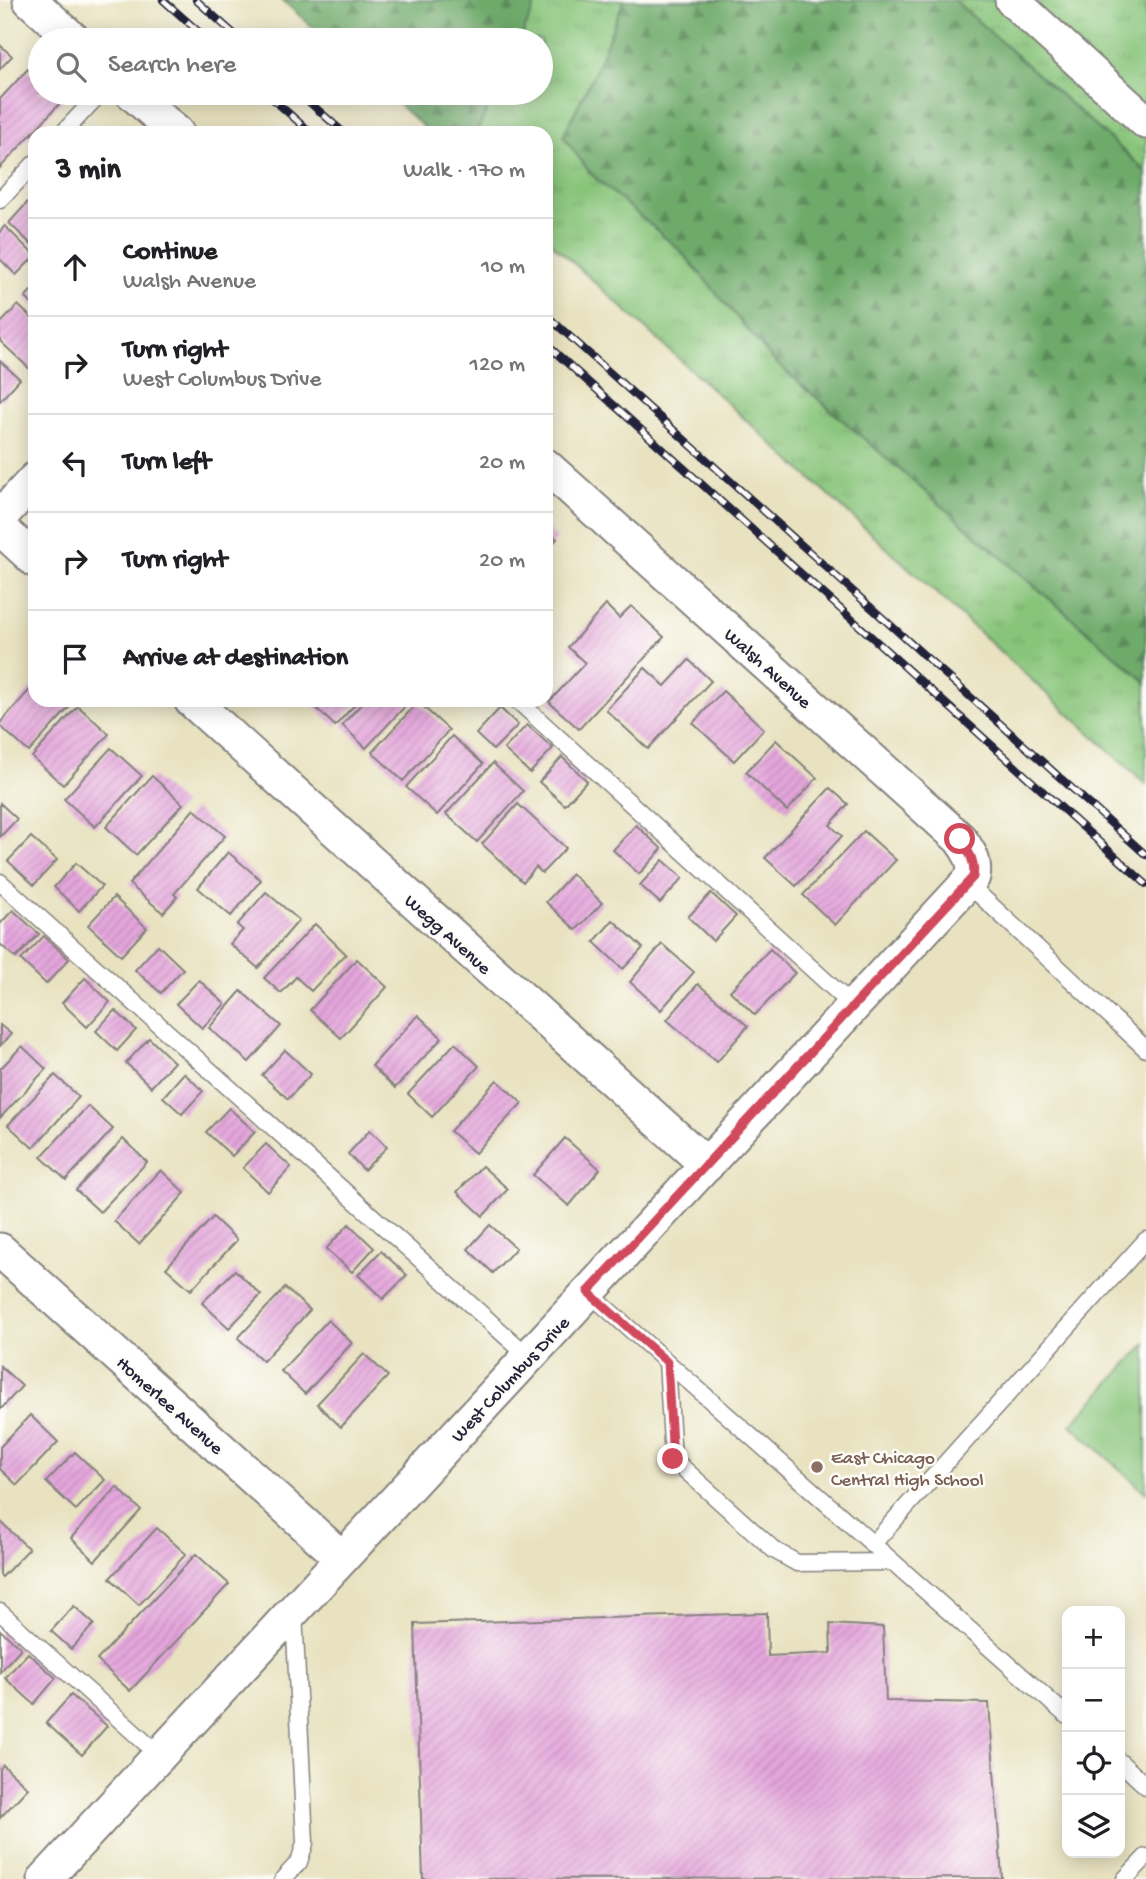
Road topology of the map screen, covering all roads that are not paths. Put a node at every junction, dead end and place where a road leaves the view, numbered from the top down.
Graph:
1 (30, 0) edge
2 (1012, 0) edge
3 (61, 28) edge
4 (89, 105) edge
5 (146, 105) edge
6 (1146, 122) edge
7 (69, 126) edge
8 (169, 126) edge
9 (28, 170) edge
10 (0, 200) edge
11 (553, 472) edge
12 (28, 487) edge
13 (0, 517) edge
14 (0, 528) edge
15 (28, 554) edge
16 (199, 707) edge
17 (525, 707) edge
18 (970, 880) junction
19 (0, 882) edge
20 (853, 1006) junction
21 (1146, 1049) edge
22 (706, 1165) junction
23 (1146, 1240) edge
24 (0, 1250) edge
25 (588, 1292) junction
26 (529, 1357) junction
27 (667, 1362) junction
28 (872, 1545) junction
29 (342, 1558) junction
30 (891, 1562) junction
31 (294, 1610) junction
32 (0, 1612) edge
33 (1062, 1712) edge
34 (160, 1756) junction
35 (1125, 1767) edge
36 (1146, 1786) edge
37 (1146, 1857) edge
38 (45, 1879) edge
39 (284, 1879) edge
40 (1125, 1879) edge

1 - 3 street
2 - 6 street
4 - 7 lane
5 - 8 street
9 - 10 lane
11 - 18 street, Walsh Avenue
12 - 13 street
14 - 15 street
16 - 22 street, Wegg Avenue
17 - 20 lane
18 - 20 street, West Columbus Drive
18 - 21 lane
19 - 26 lane
20 - 22 street, West Columbus Drive
22 - 25 street, West Columbus Drive
23 - 28 lane
24 - 29 street, Homerlee Avenue
25 - 26 street, West Columbus Drive
25 - 27 lane
26 - 29 street, West Columbus Drive
27 - 28 lane
27 - 30 lane
28 - 30 lane
29 - 31 street, West Columbus Drive
30 - 33 lane
31 - 34 street, West Columbus Drive
31 - 39 lane
32 - 34 lane
34 - 38 street, West Columbus Drive
35 - 36 lane
37 - 40 lane

